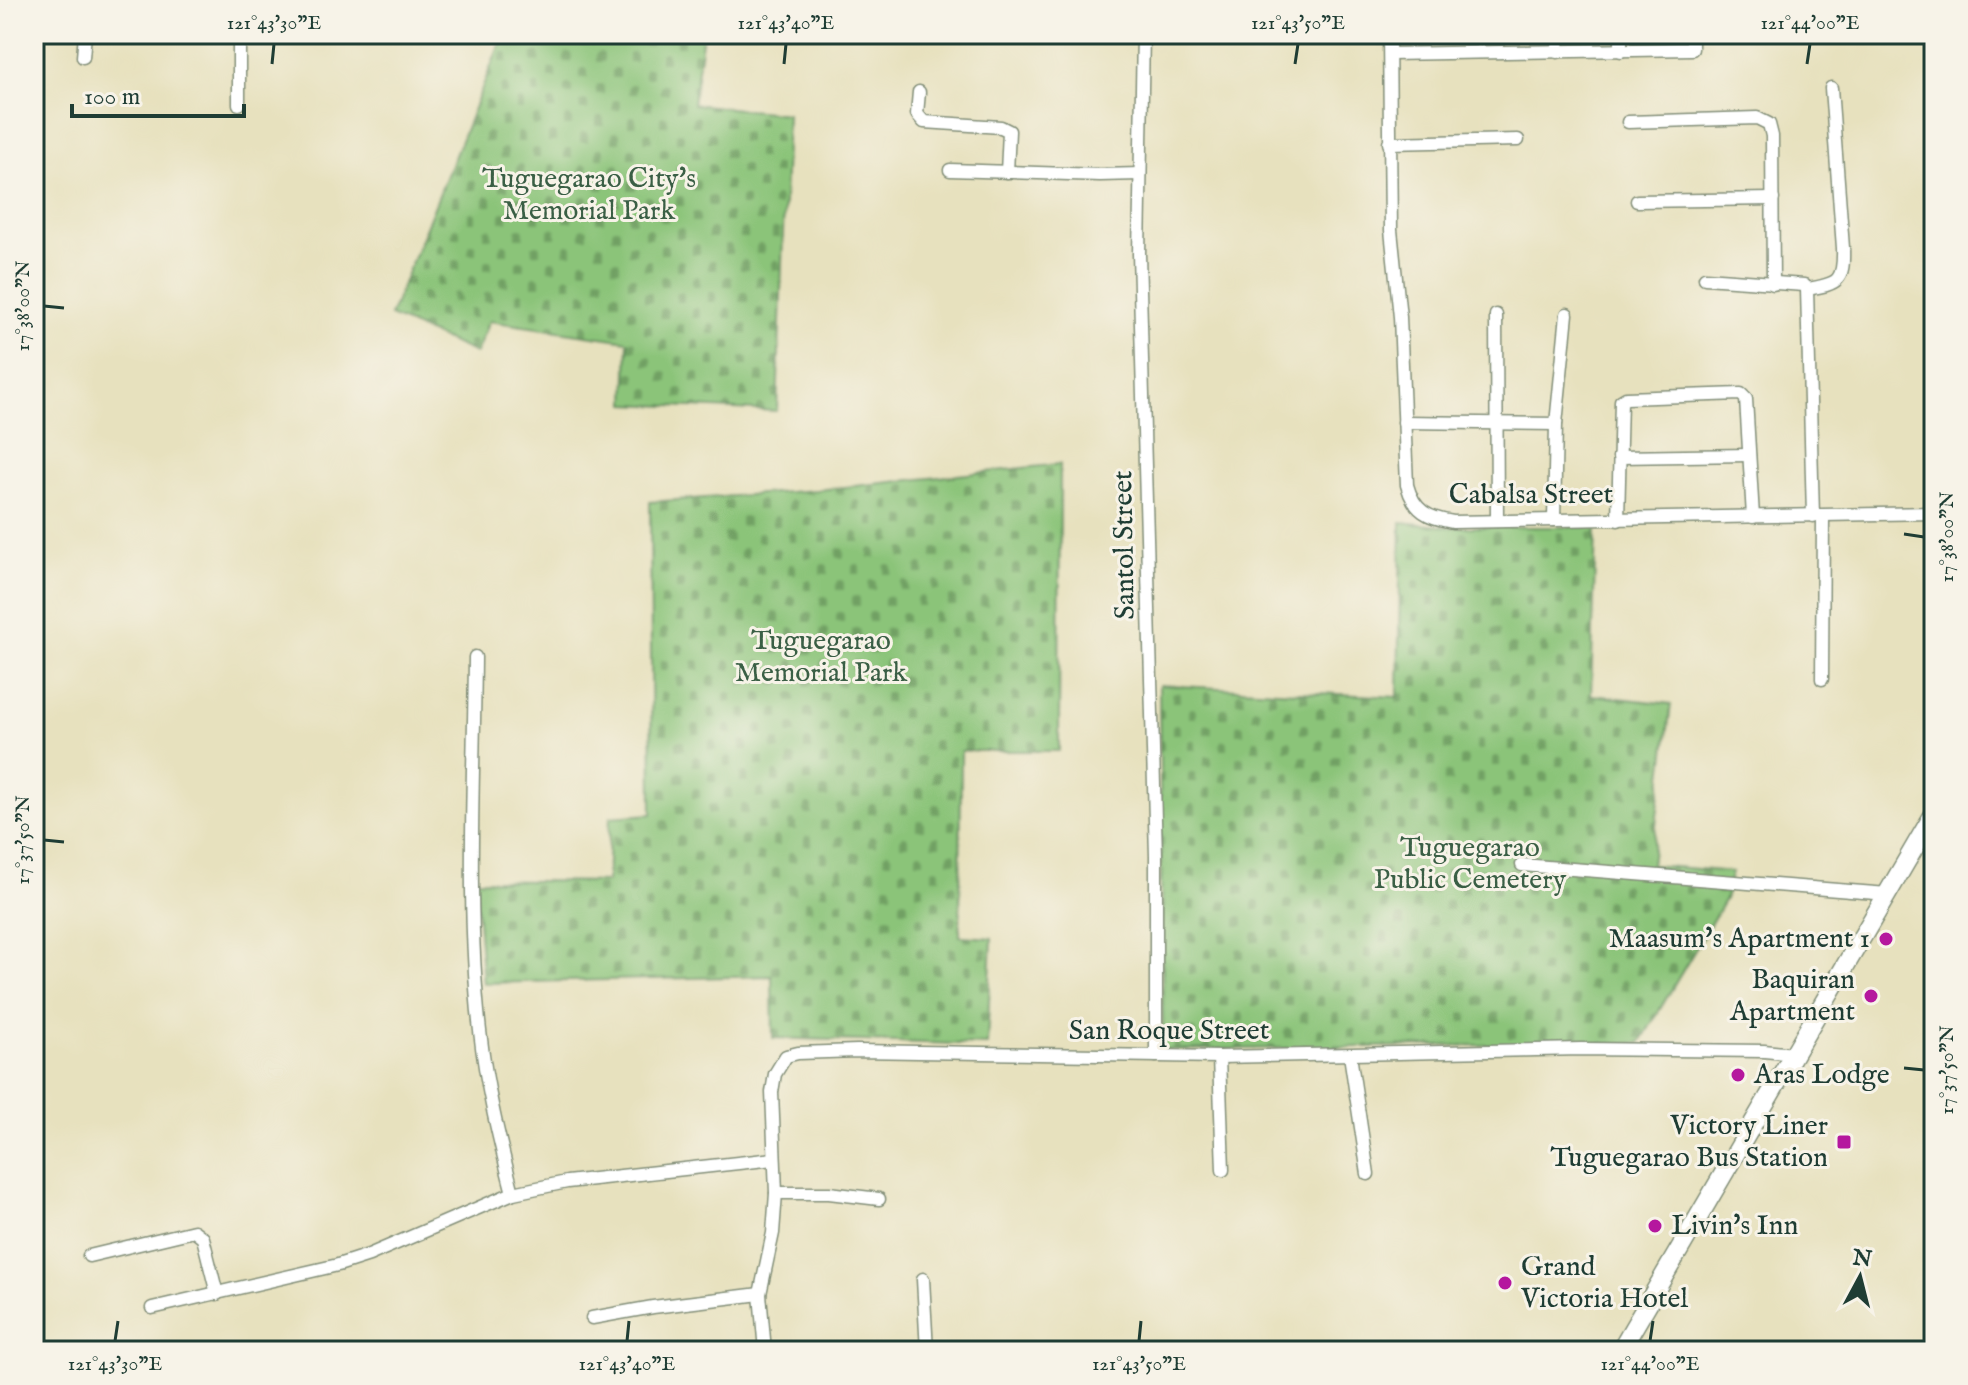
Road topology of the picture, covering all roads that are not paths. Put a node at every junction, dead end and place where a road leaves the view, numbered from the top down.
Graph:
1 (85, 34) edge
2 (239, 34) edge
3 (1143, 34) edge
4 (1343, 34) edge
5 (1389, 34) edge
6 (1559, 34) edge
7 (1621, 34) edge
8 (1692, 34) edge
9 (1270, 36) dead end
10 (1621, 51) junction
11 (1558, 52) junction
12 (1390, 54) junction
13 (83, 57) dead end
14 (1831, 88) dead end
15 (919, 92) dead end
16 (239, 104) dead end
17 (1628, 122) dead end
18 (1518, 140) dead end
19 (1389, 143) junction
20 (950, 170) dead end
21 (1007, 172) junction
22 (1140, 174) junction
23 (1773, 199) junction
24 (1637, 201) dead end
25 (1705, 278) dead end
26 (1773, 284) junction
27 (1807, 289) junction
28 (1567, 314) dead end
29 (1496, 315) dead end
30 (1404, 422) junction
31 (1497, 423) junction
32 (1556, 424) junction
33 (1749, 455) junction
34 (1619, 457) junction
35 (1934, 513) edge
36 (1818, 516) junction
37 (1753, 517) junction
38 (1554, 520) junction
39 (1618, 520) junction
40 (1497, 521) junction
41 (475, 657) dead end
42 (1822, 679) dead end
43 (1934, 814) edge
44 (1522, 865) dead end
45 (1888, 894) junction
46 (1794, 1054) junction
47 (1350, 1055) junction
48 (1156, 1056) junction
49 (1219, 1057) junction
50 (774, 1159) junction
51 (1223, 1170) dead end
52 (1368, 1174) dead end
53 (513, 1193) junction
54 (776, 1193) junction
55 (879, 1199) dead end
56 (89, 1256) dead end
57 (923, 1279) dead end
58 (217, 1294) junction
59 (760, 1294) junction
60 (152, 1308) dead end
61 (592, 1318) dead end
62 (765, 1351) edge
63 (927, 1351) edge
64 (1620, 1351) edge

1 - 13 street
2 - 16 street
3 - 22 street, Santol Street
4 - 9 street
5 - 12 street, Cabalsa Street
6 - 11 street
7 - 10 street
8 - 10 street
10 - 11 street
11 - 12 street
12 - 19 street, Cabalsa Street
14 - 27 street
15 - 21 street
17 - 23 street
18 - 19 street
19 - 30 street, Cabalsa Street
20 - 21 street
21 - 22 street
22 - 48 street, Santol Street
23 - 24 street
23 - 26 street
25 - 26 street
26 - 27 street
27 - 36 street
28 - 32 street
29 - 31 street
30 - 31 street
30 - 40 street, Cabalsa Street
31 - 32 street
31 - 40 street
32 - 38 street
33 - 34 street
33 - 34 street
33 - 37 street
34 - 39 street
35 - 36 street, Cabalsa Street
36 - 37 street, Cabalsa Street
36 - 42 street
37 - 39 street, Cabalsa Street
38 - 39 street, Cabalsa Street
38 - 40 street, Cabalsa Street
41 - 53 street
43 - 45 highway
44 - 45 street
45 - 46 highway
46 - 47 street, San Roque Street
46 - 64 highway
47 - 49 street, San Roque Street
47 - 52 street
48 - 49 street, San Roque Street
48 - 50 street, San Roque Street
49 - 51 street
50 - 53 street
50 - 54 street, San Roque Street
53 - 58 street
54 - 55 street
54 - 59 street, San Roque Street
56 - 58 street
57 - 63 street
58 - 60 street
59 - 61 street
59 - 62 street, San Roque Street

